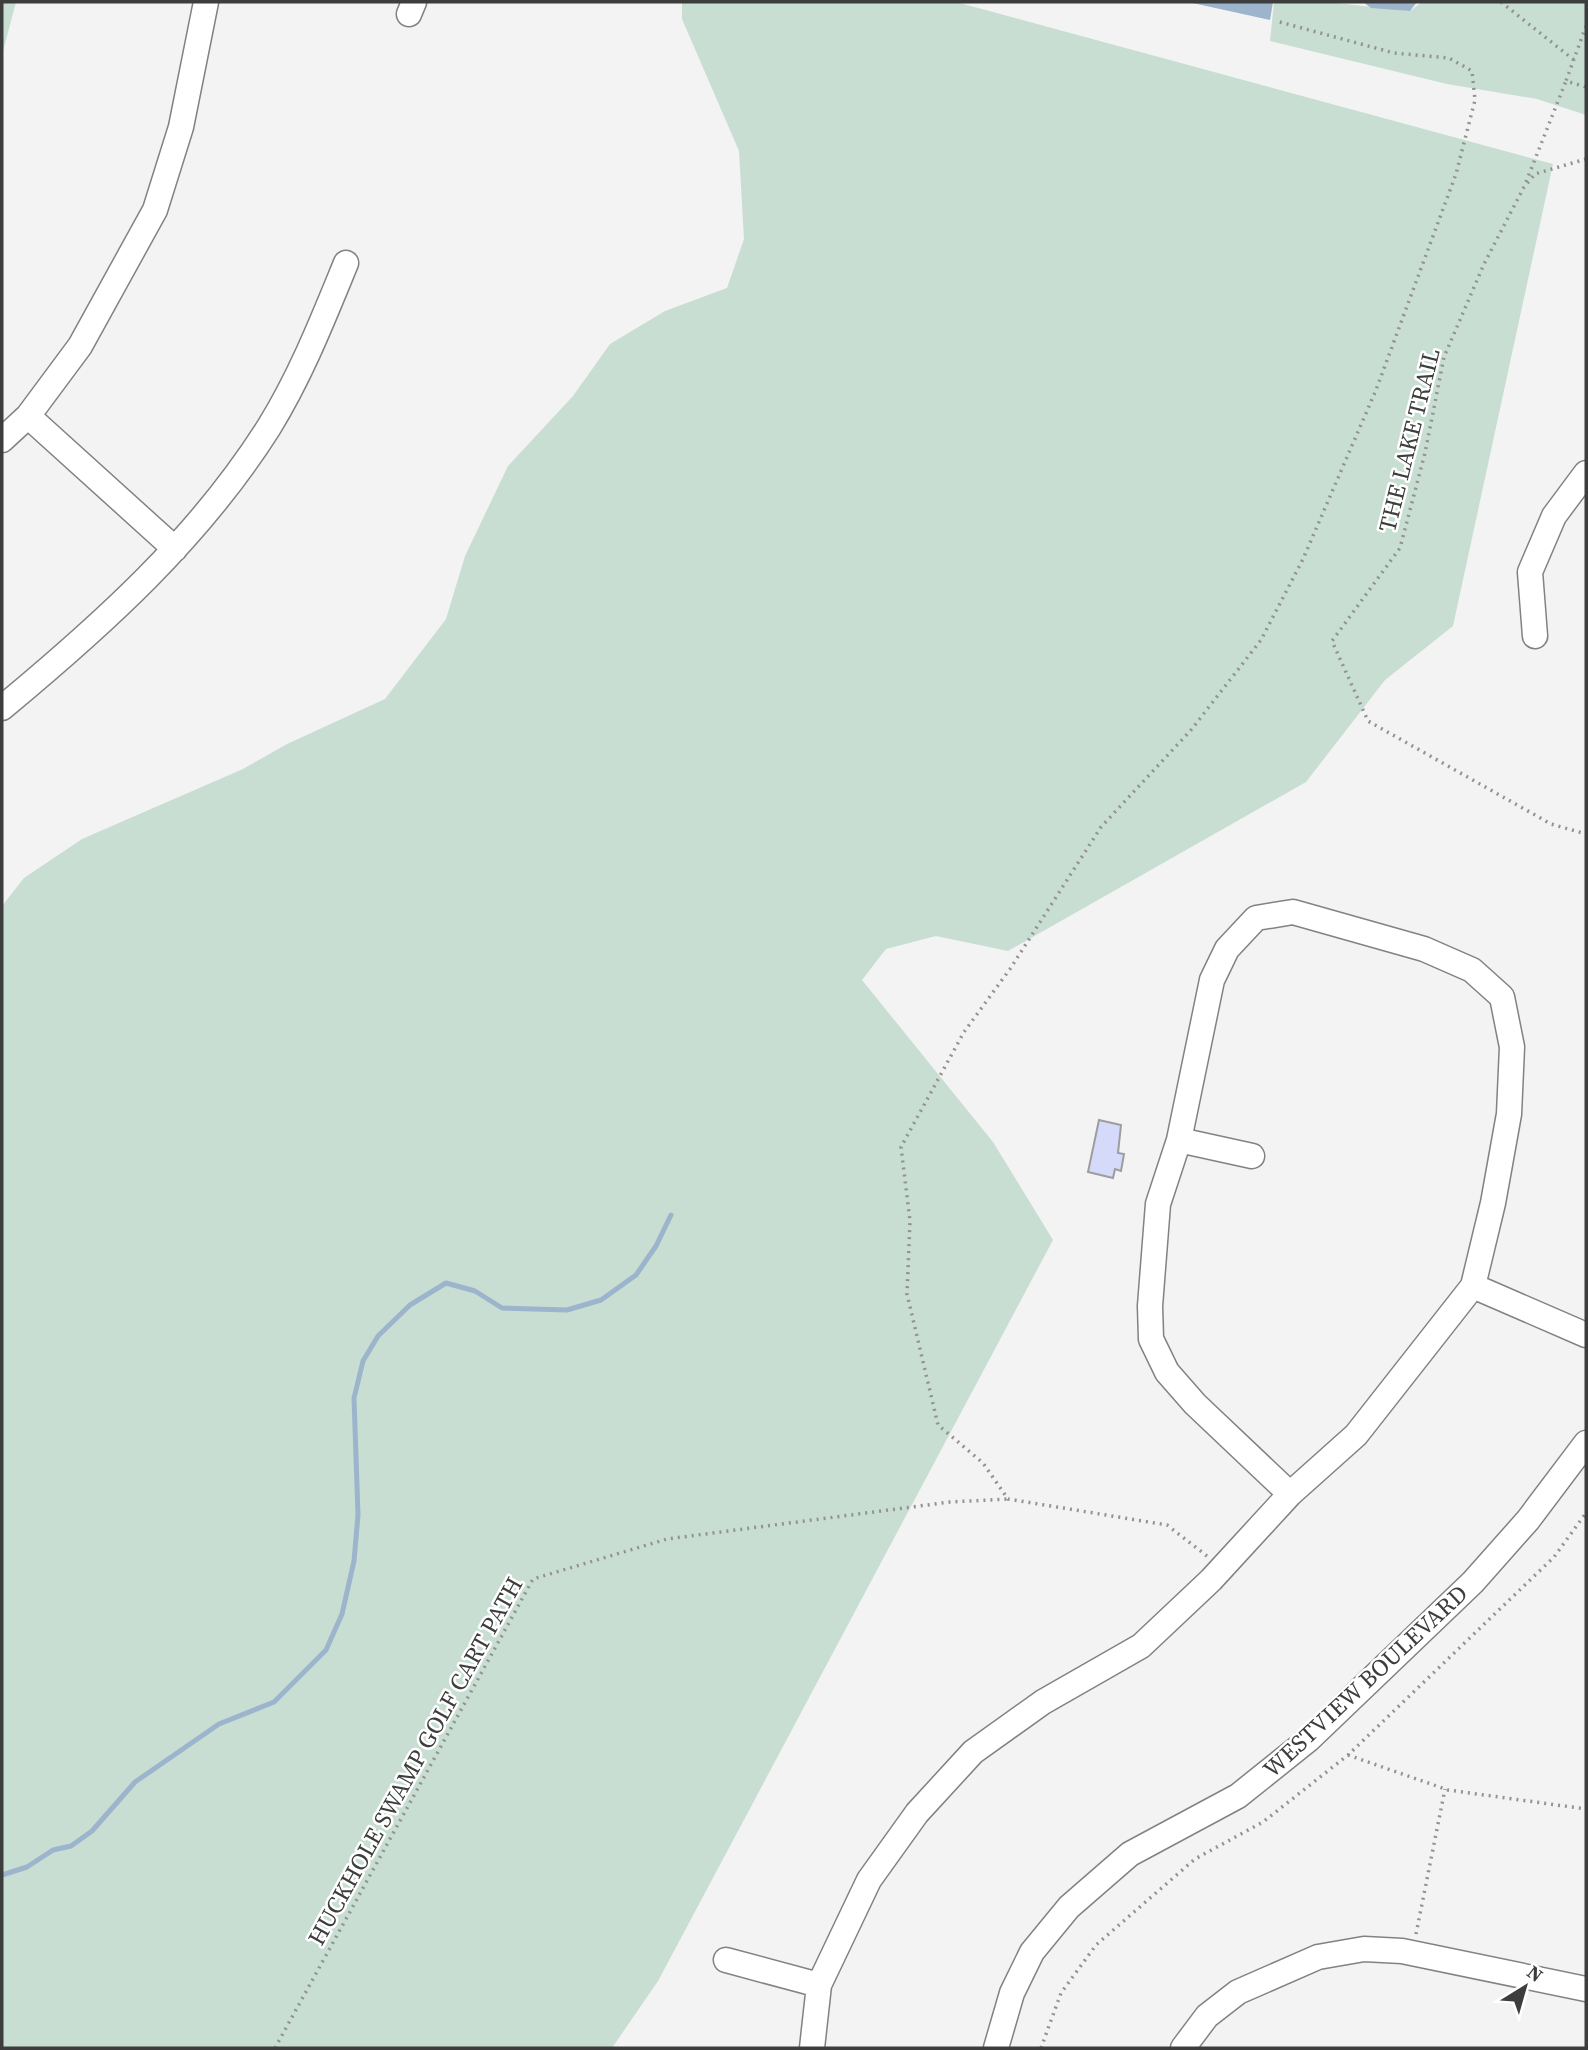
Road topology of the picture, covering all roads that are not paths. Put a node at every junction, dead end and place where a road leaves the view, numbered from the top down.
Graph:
1 (206, 2) edge
2 (346, 263) dead end
3 (28, 416) junction
4 (2, 440) edge
5 (1586, 473) edge
6 (175, 549) junction
7 (1535, 636) dead end
8 (2, 708) edge
9 (1179, 1140) junction
10 (1252, 1156) dead end
11 (1473, 1286) junction
12 (1586, 1335) edge
13 (1586, 1443) edge
14 (1290, 1493) junction
15 (726, 1960) dead end
16 (819, 1985) junction
17 (1586, 1989) edge
18 (812, 2048) edge
19 (996, 2048) edge
20 (1183, 2048) edge

1 - 3 street
2 - 6 street
3 - 4 street
3 - 6 street
5 - 7 street
6 - 8 street
9 - 10 street
9 - 11 street
9 - 14 street
11 - 12 street
11 - 14 street
13 - 19 street, WESTVIEW BOULEVARD
14 - 16 street
15 - 16 street
16 - 18 street
17 - 20 street

